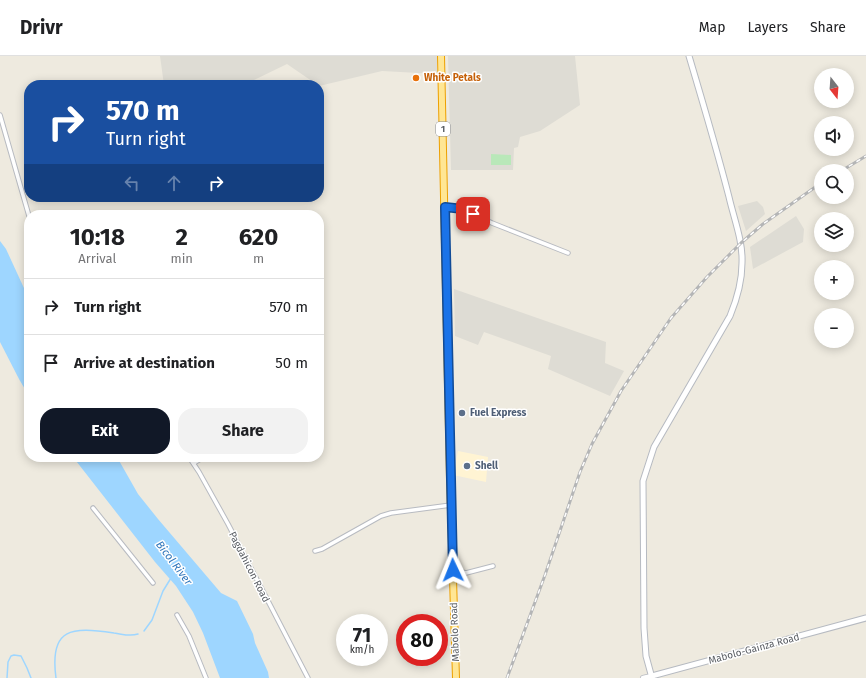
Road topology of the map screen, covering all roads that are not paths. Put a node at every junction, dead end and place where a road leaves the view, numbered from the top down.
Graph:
1 (441, 56) edge
2 (689, 56) edge
3 (0, 115) edge
4 (24, 199) edge
5 (445, 205) junction
6 (568, 252) dead end
7 (194, 463) edge
8 (451, 505) junction
9 (93, 508) dead end
10 (315, 551) dead end
11 (493, 566) dead end
12 (453, 570) junction
13 (153, 583) dead end
14 (177, 614) dead end
15 (866, 618) edge
16 (652, 677) edge
17 (206, 678) edge
18 (308, 678) edge
19 (456, 678) edge
20 (643, 678) edge

1 - 5 highway, 1
2 - 16 main road
3 - 4 street
5 - 6 street
5 - 8 highway, Mabolo Road / 1
7 - 18 street, Pagdahicon Road
8 - 10 street
8 - 12 highway, Mabolo Road / 1
9 - 13 street
11 - 12 street
12 - 19 highway, Mabolo Road / 1
14 - 17 street
15 - 16 main road, Mabolo-Gainza Road
16 - 20 street, Mabolo-Gainza Road

